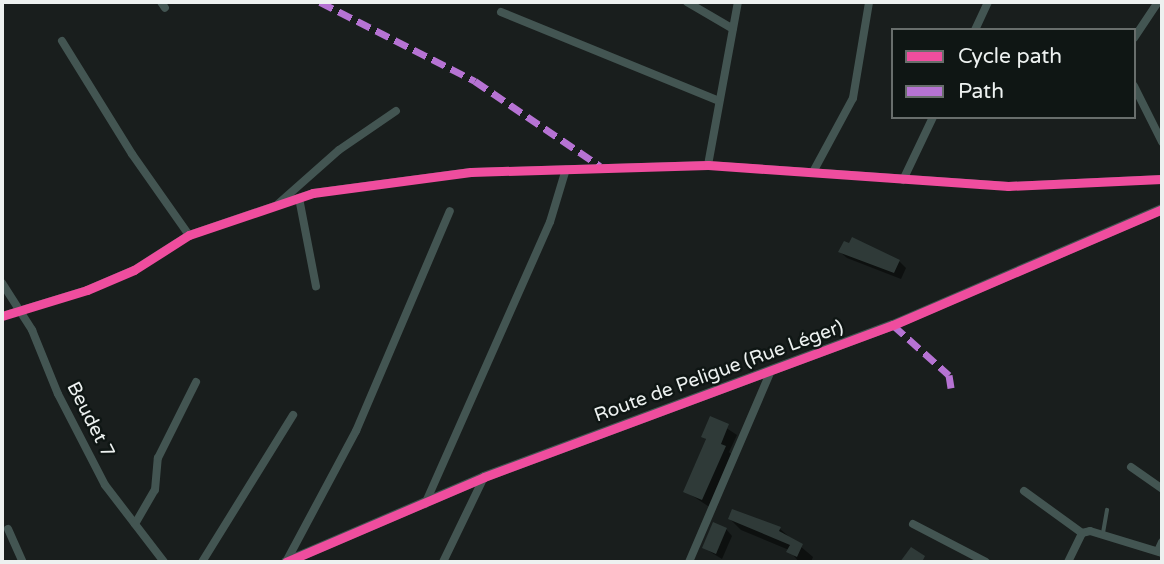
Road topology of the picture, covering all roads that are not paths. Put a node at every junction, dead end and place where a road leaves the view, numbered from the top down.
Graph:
1 (687, 2) edge
2 (738, 2) edge
3 (869, 2) edge
4 (988, 2) edge
5 (1158, 2) edge
6 (501, 12) dead end
7 (976, 28) edge
8 (733, 29) junction
9 (1136, 34) edge
10 (62, 41) dead end
11 (1136, 90) edge
12 (719, 101) junction
13 (396, 111) dead end
14 (932, 119) edge
15 (1162, 142) edge
16 (708, 165) junction
17 (566, 169) junction
18 (813, 172) junction
19 (1162, 179) edge
20 (903, 180) junction
21 (299, 198) junction
22 (274, 207) junction
23 (1162, 208) edge
24 (450, 211) dead end
25 (189, 235) junction
26 (2, 284) edge
27 (316, 286) dead end
28 (22, 310) junction
29 (2, 316) edge
30 (770, 373) junction
31 (196, 382) dead end
32 (293, 415) dead end
33 (1131, 467) dead end
34 (484, 477) junction
35 (1162, 489) edge
36 (1024, 491) dead end
37 (425, 505) junction
38 (1107, 510) dead end
39 (135, 524) junction
40 (913, 524) dead end
41 (8, 528) dead end
42 (1082, 533) junction
43 (1103, 533) junction
44 (1162, 541) edge
45 (1160, 552) edge
46 (23, 562) edge
47 (164, 562) edge
48 (202, 562) edge
49 (286, 562) edge
50 (443, 562) edge
51 (689, 562) edge
52 (985, 562) edge
53 (1068, 562) edge

1 - 8 street
2 - 8 street
3 - 18 street
4 - 7 street
5 - 9 street
6 - 12 street
8 - 12 street
10 - 25 street
11 - 15 street
12 - 16 street
13 - 22 street
14 - 20 street
16 - 17 street
16 - 18 street
17 - 21 street
17 - 37 street
18 - 20 street
19 - 20 street
21 - 22 street
21 - 27 street
22 - 25 street
23 - 30 street, Route de Peligue (Rue Léger)
24 - 49 street
25 - 28 street
26 - 28 street, Beudet 7
28 - 29 street
28 - 39 street, Beudet 7
30 - 34 street, Route de Peligue (Rue Léger)
30 - 51 street
31 - 39 street
32 - 48 street
33 - 35 street
34 - 37 street, Route de Peligue (Rue Léger)
34 - 50 street
36 - 42 street
37 - 49 street, Route de Peligue (Rue Léger)
38 - 43 lane
39 - 47 street, Beudet 7
40 - 52 street
41 - 46 street
42 - 43 street
42 - 53 street
43 - 45 street
44 - 45 street

